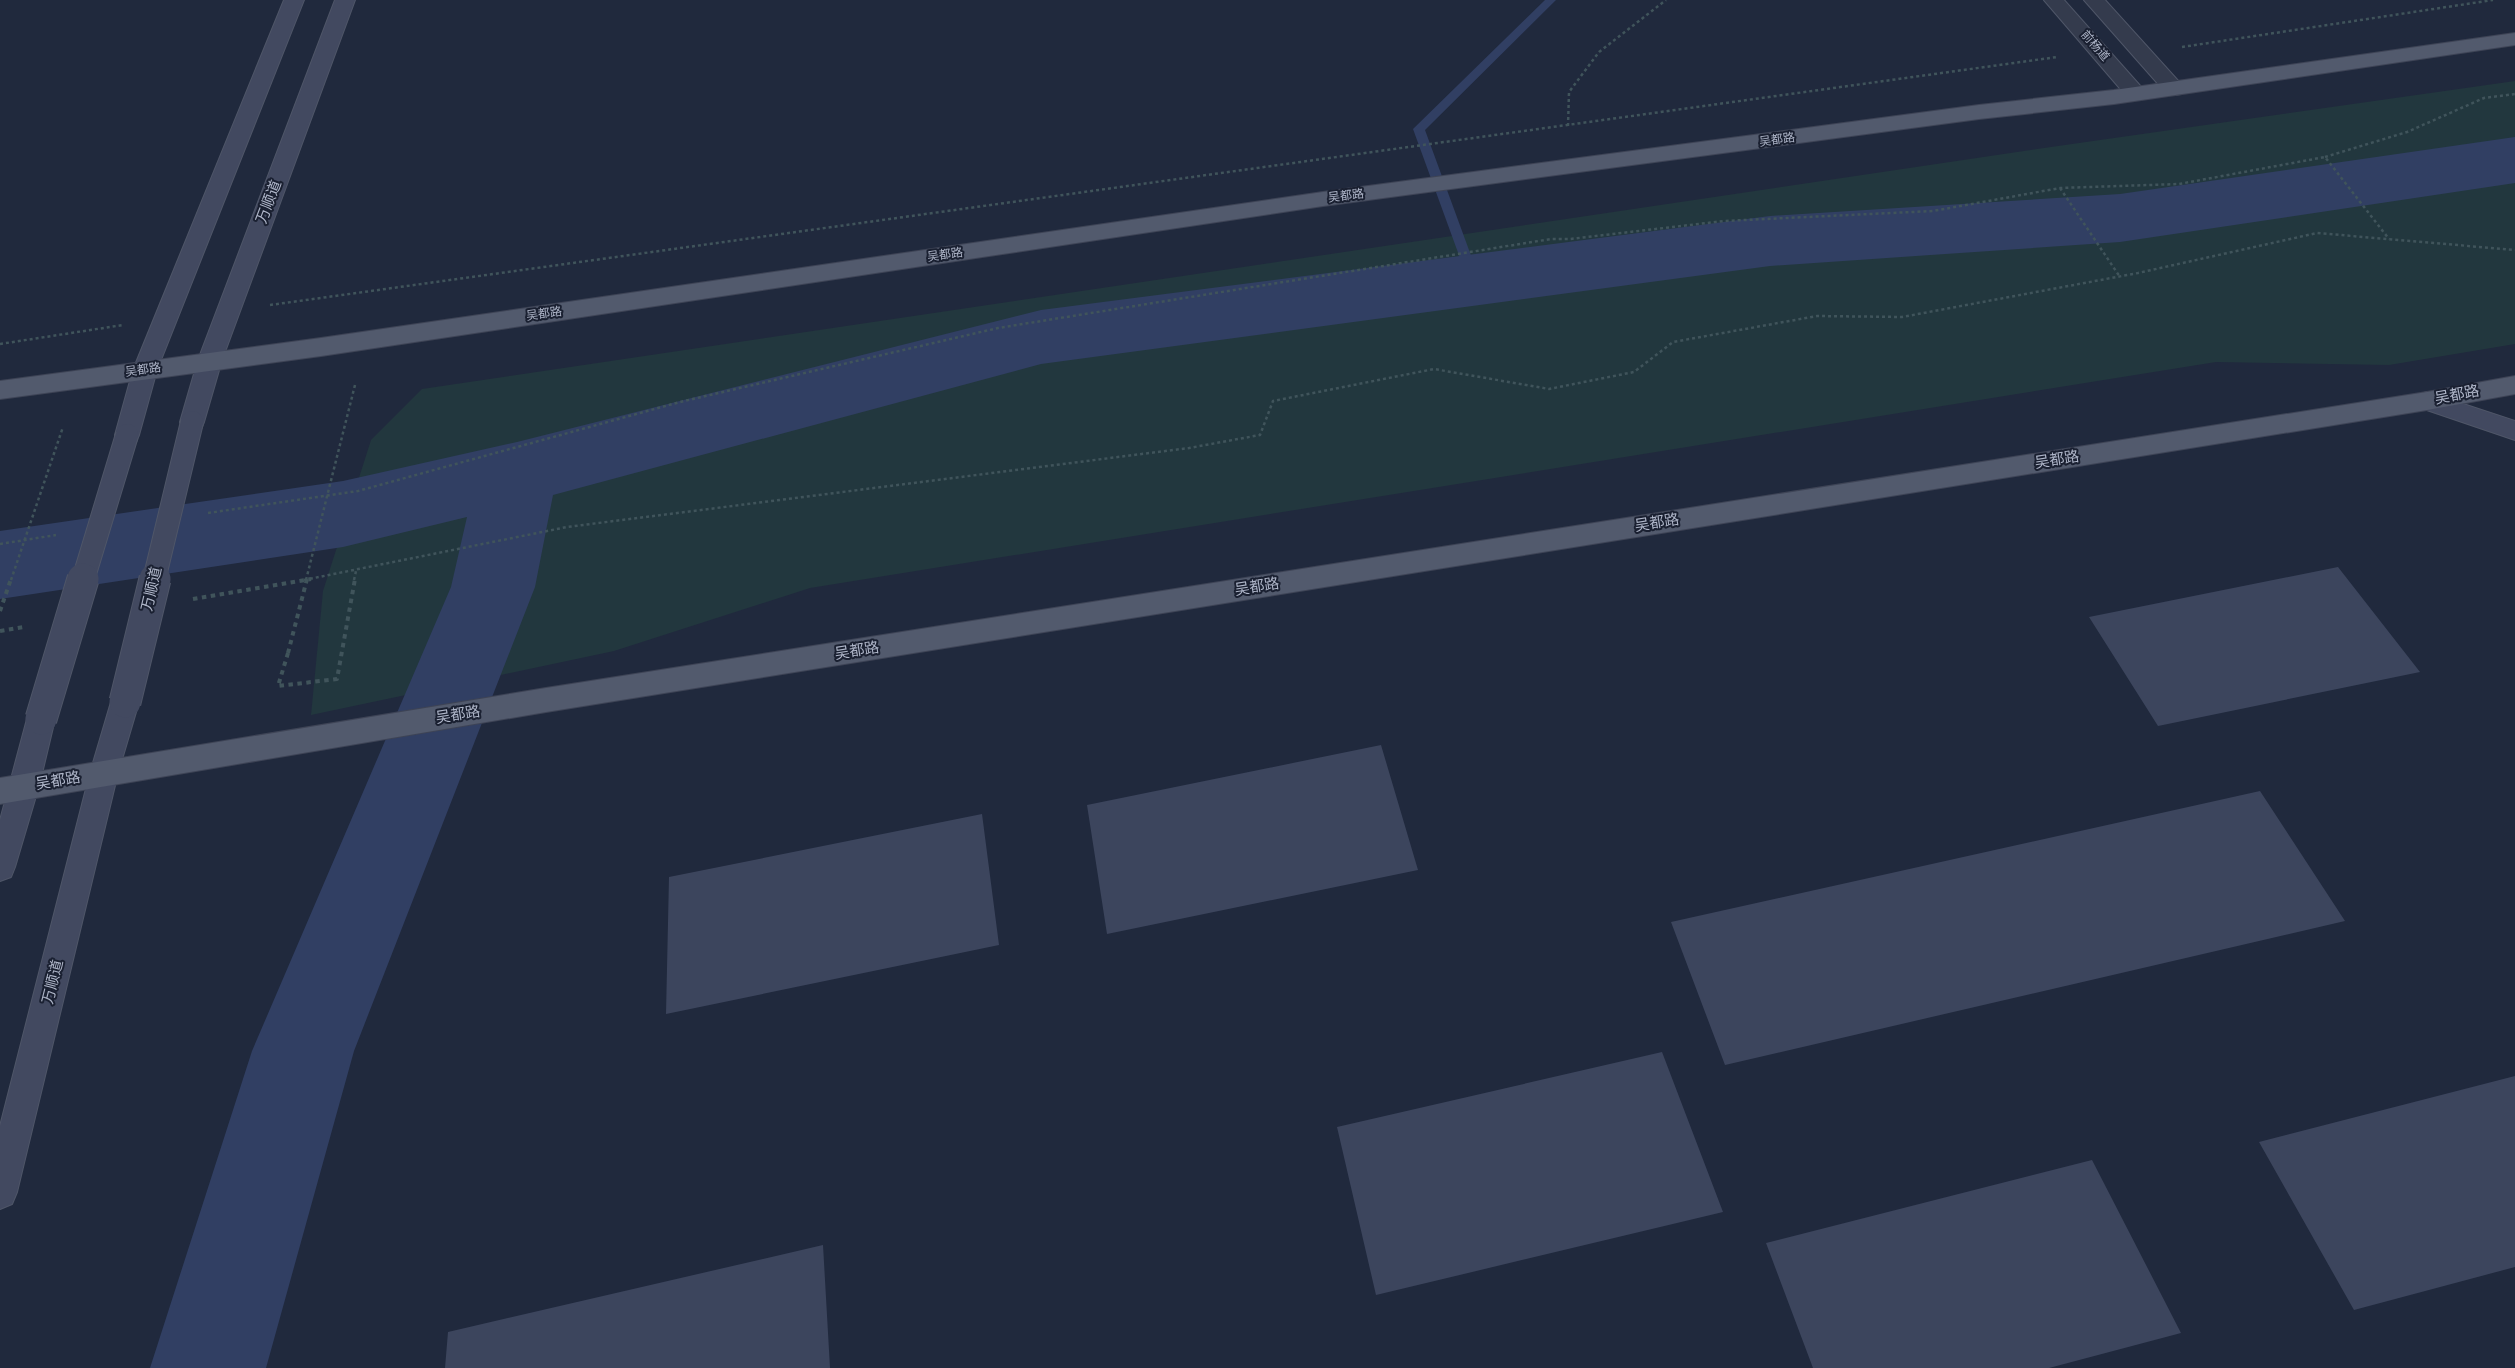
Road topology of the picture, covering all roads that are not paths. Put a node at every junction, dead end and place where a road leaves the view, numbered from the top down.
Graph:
1 (294, 0) edge
2 (345, 0) edge
3 (2054, 0) edge
4 (2094, 0) edge
5 (2515, 39) edge
6 (2174, 89) junction
7 (2136, 94) junction
8 (210, 360) junction
9 (145, 370) junction
10 (2515, 385) edge
11 (0, 390) edge
12 (2427, 401) junction
13 (2515, 431) edge
14 (104, 773) junction
15 (13, 789) edge
16 (0, 868) edge
17 (0, 1192) edge

1 - 9 street
2 - 8 street, 万顺道
3 - 7 street, 前杨道
4 - 6 street
5 - 6 main road, 吴都路
6 - 7 main road, 吴都路
7 - 8 main road, 吴都路
8 - 9 main road, 吴都路
8 - 14 street, 万顺道, bridge
9 - 11 main road, 吴都路
9 - 15 street, bridge
10 - 12 main road, 吴都路
12 - 13 street
12 - 14 main road, 吴都路
14 - 15 main road, 吴都路
14 - 17 street, 万顺道
15 - 16 street

